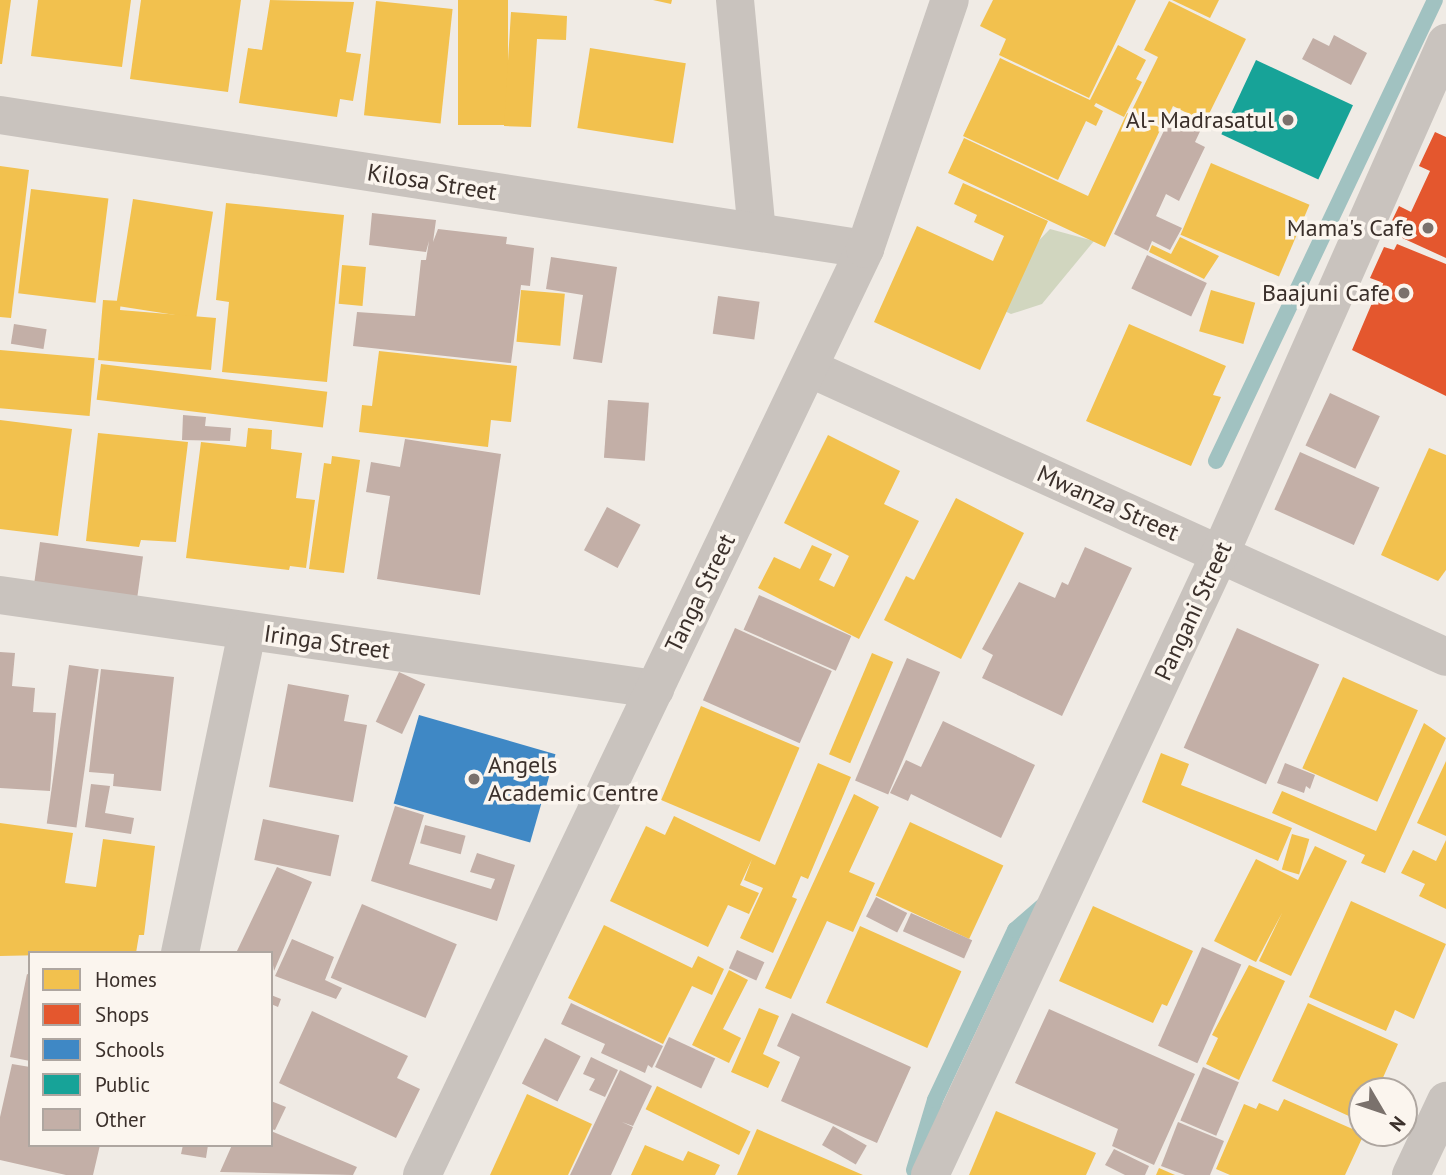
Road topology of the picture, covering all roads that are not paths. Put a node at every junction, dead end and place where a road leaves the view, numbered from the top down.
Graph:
1 (735, 0) edge
2 (950, 0) edge
3 (1446, 43) edge
4 (0, 115) edge
5 (757, 232) junction
6 (865, 249) junction
7 (809, 368) junction
8 (1220, 554) junction
9 (0, 595) edge
10 (247, 631) junction
11 (1446, 657) edge
12 (654, 689) junction
13 (180, 951) edge
14 (1446, 1101) edge
15 (422, 1175) edge
16 (930, 1175) edge
17 (1411, 1175) edge

1 - 5 street
2 - 6 street, Tanga Street
3 - 8 street, Pangani Street
4 - 5 street, Kilosa Street
5 - 6 street, Kilosa Street
6 - 7 street, Tanga Street
7 - 8 street, Mwanza Street
7 - 12 street, Tanga Street
8 - 11 street, Mwanza Street
8 - 16 street, Pangani Street
9 - 10 street, Iringa Street
10 - 12 street, Iringa Street
10 - 13 street
12 - 15 street, Tanga Street
14 - 17 street

